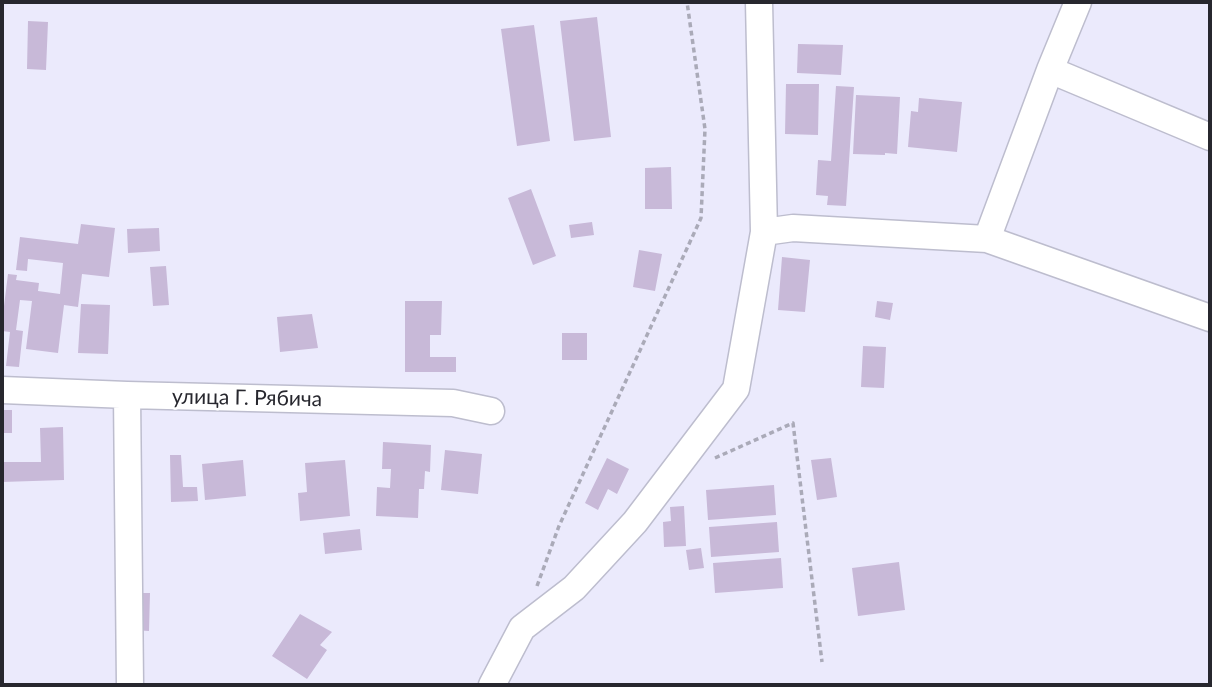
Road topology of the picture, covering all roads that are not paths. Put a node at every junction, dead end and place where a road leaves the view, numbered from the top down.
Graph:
1 (759, 2) edge
2 (1079, 2) edge
3 (1050, 70) junction
4 (1210, 137) edge
5 (764, 232) junction
6 (987, 239) junction
7 (1210, 318) edge
8 (2, 390) edge
9 (127, 396) junction
10 (491, 411) dead end
11 (130, 685) edge
12 (492, 685) edge

1 - 5 street
2 - 3 street
3 - 4 street
3 - 6 street
5 - 6 street
5 - 12 street
6 - 7 street
8 - 9 street, улица Г. Рябича
9 - 10 street, улица Г. Рябича
9 - 11 street

